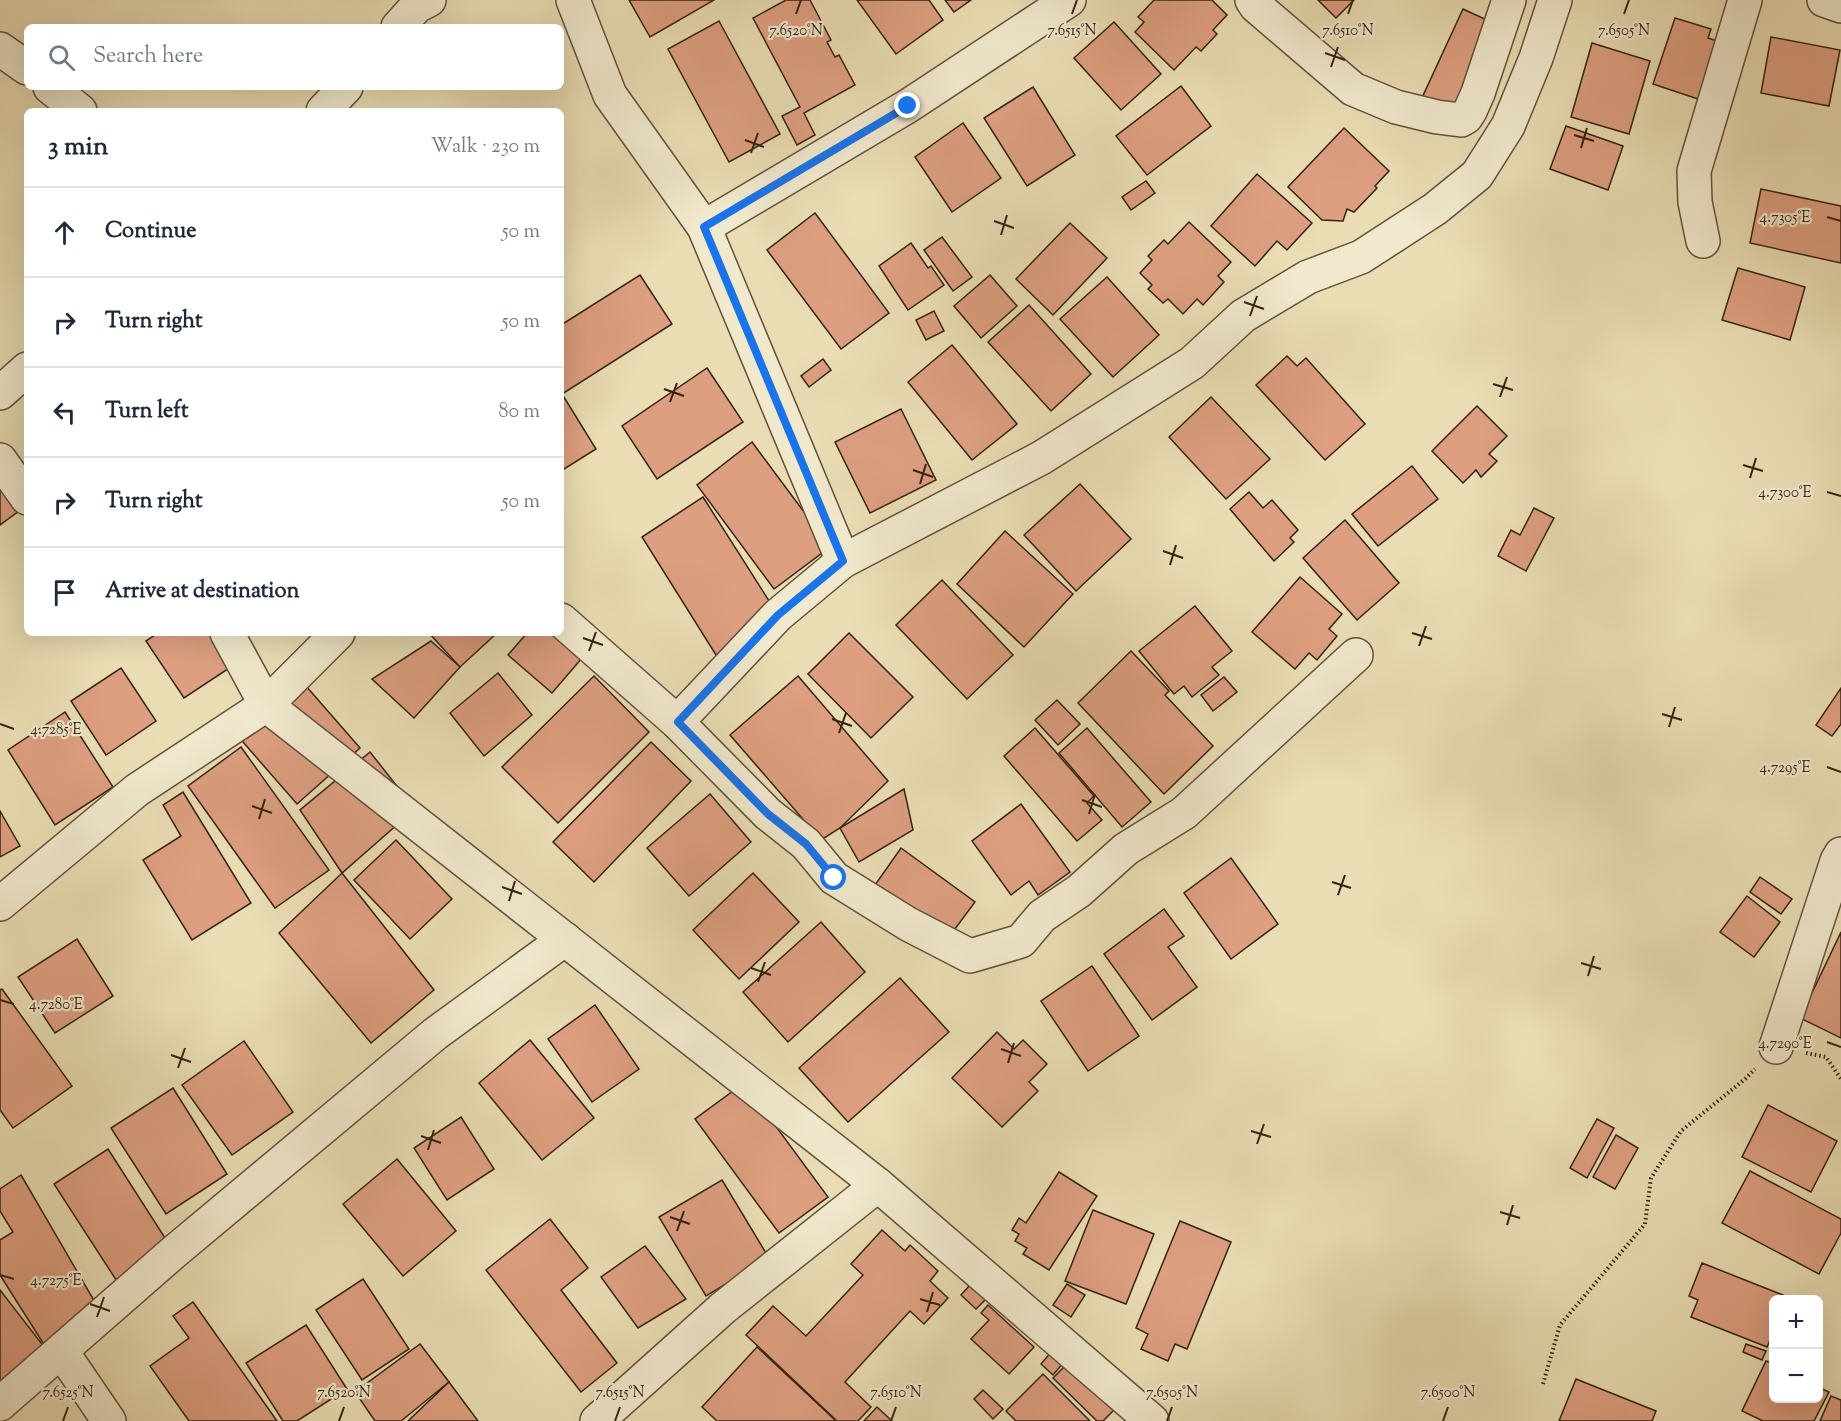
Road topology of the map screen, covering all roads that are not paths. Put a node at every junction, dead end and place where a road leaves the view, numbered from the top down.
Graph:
1 (429, 0) edge
2 (573, 0) edge
3 (1070, 0) edge
4 (1252, 0) edge
5 (1509, 0) edge
6 (1555, 0) edge
7 (1745, 0) edge
8 (1824, 0) edge
9 (1841, 6) edge
10 (401, 24) edge
11 (0, 49) edge
12 (1536, 58) junction
13 (24, 66) edge
14 (1487, 68) junction
15 (54, 90) edge
16 (343, 90) edge
17 (76, 108) edge
18 (326, 108) edge
19 (704, 227) junction
20 (1703, 241) dead end
21 (24, 372) edge
22 (0, 393) edge
23 (0, 460) edge
24 (24, 494) edge
25 (843, 561) junction
26 (564, 623) edge
27 (229, 636) edge
28 (335, 636) edge
29 (1356, 656) dead end
30 (266, 705) junction
31 (678, 722) junction
32 (1841, 854) edge
33 (0, 904) edge
34 (565, 939) junction
35 (1776, 1047) road end
36 (879, 1185) junction
37 (62, 1352) junction
38 (0, 1404) edge
39 (109, 1421) edge
40 (597, 1421) edge
41 (1152, 1421) edge

1 - 10 street
2 - 19 street
3 - 19 street
4 - 14 street
5 - 14 street
6 - 12 street
7 - 20 street
8 - 9 street
11 - 13 street
12 - 14 street
12 - 25 street
15 - 17 street
16 - 18 street
19 - 25 street
21 - 22 street
23 - 24 street
25 - 31 street
26 - 31 street
27 - 30 street
28 - 30 street
29 - 31 street
30 - 33 street
30 - 34 street
32 - 35 street
34 - 36 street
34 - 37 street
36 - 40 street
36 - 41 street
37 - 38 street
37 - 39 street

